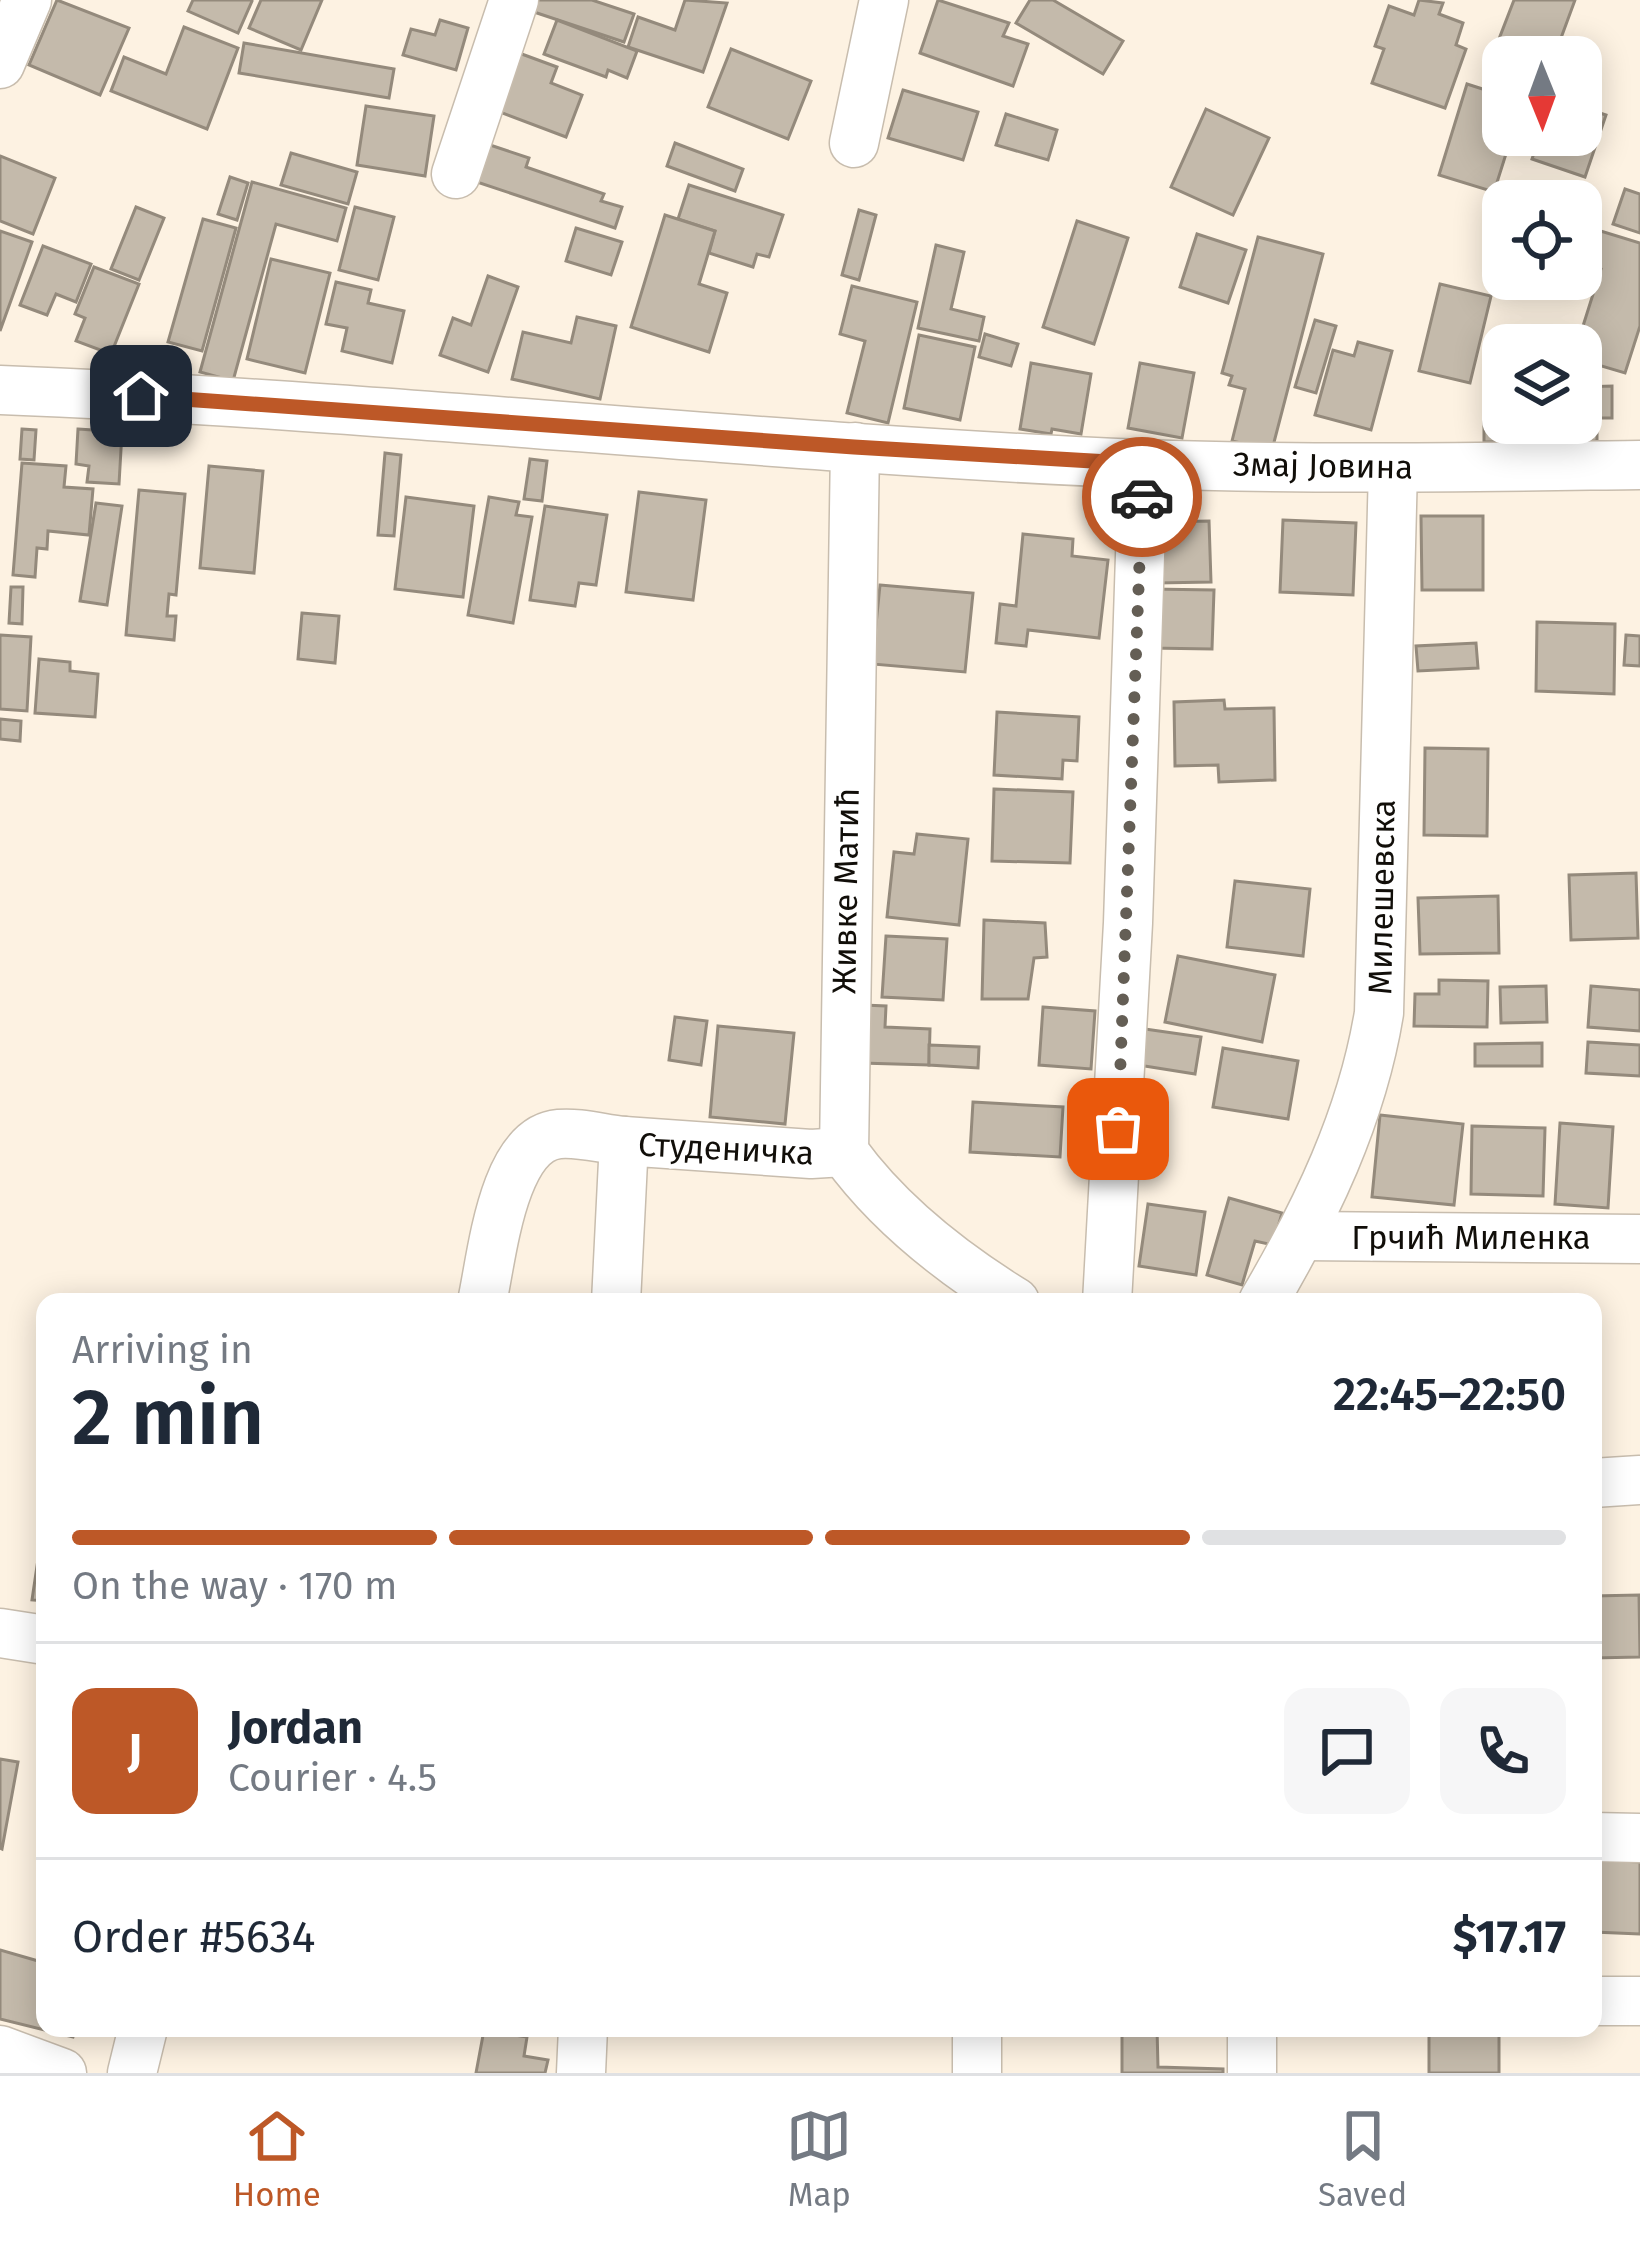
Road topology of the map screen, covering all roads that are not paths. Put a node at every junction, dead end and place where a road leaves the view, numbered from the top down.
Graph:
1 (27, 0) edge
2 (514, 0) edge
3 (884, 0) edge
4 (0, 64) edge
5 (854, 143) dead end
6 (455, 174) dead end
7 (0, 390) edge
8 (854, 447) junction
9 (1143, 464) junction
10 (1640, 465) edge
11 (1393, 468) junction
12 (624, 1141) junction
13 (844, 1153) junction
14 (1301, 1237) junction
15 (1640, 1239) edge
16 (484, 1293) edge
17 (616, 1293) edge
18 (988, 1293) edge
19 (1108, 1293) edge
20 (1268, 1293) edge
21 (1640, 1480) edge
22 (1602, 1482) edge
23 (0, 1634) edge
24 (36, 1639) edge
25 (1602, 1837) edge
26 (1640, 1838) edge
27 (1602, 2001) edge
28 (1640, 2001) edge
29 (141, 2037) edge
30 (583, 2037) edge
31 (977, 2037) edge
32 (1252, 2037) edge
33 (0, 2050) edge
34 (62, 2073) edge
35 (132, 2073) edge
36 (581, 2073) edge
37 (977, 2073) edge
38 (1252, 2073) edge

1 - 4 street
2 - 6 street
3 - 5 street
7 - 8 street, Змај Јовина
8 - 9 street, Змај Јовина
8 - 13 street, Живке Матић
9 - 11 street, Змај Јовина
9 - 19 street
10 - 11 street, Змај Јовина
11 - 14 street, Милешевска
12 - 13 street, Студеничка
12 - 16 street
12 - 17 street, Студеничка
13 - 18 street
14 - 15 street, Грчић Миленка
14 - 20 street, Милешевска
21 - 22 street
23 - 24 street
25 - 26 street
27 - 28 street
29 - 35 street
30 - 36 street
31 - 37 street
32 - 38 street
33 - 34 street

